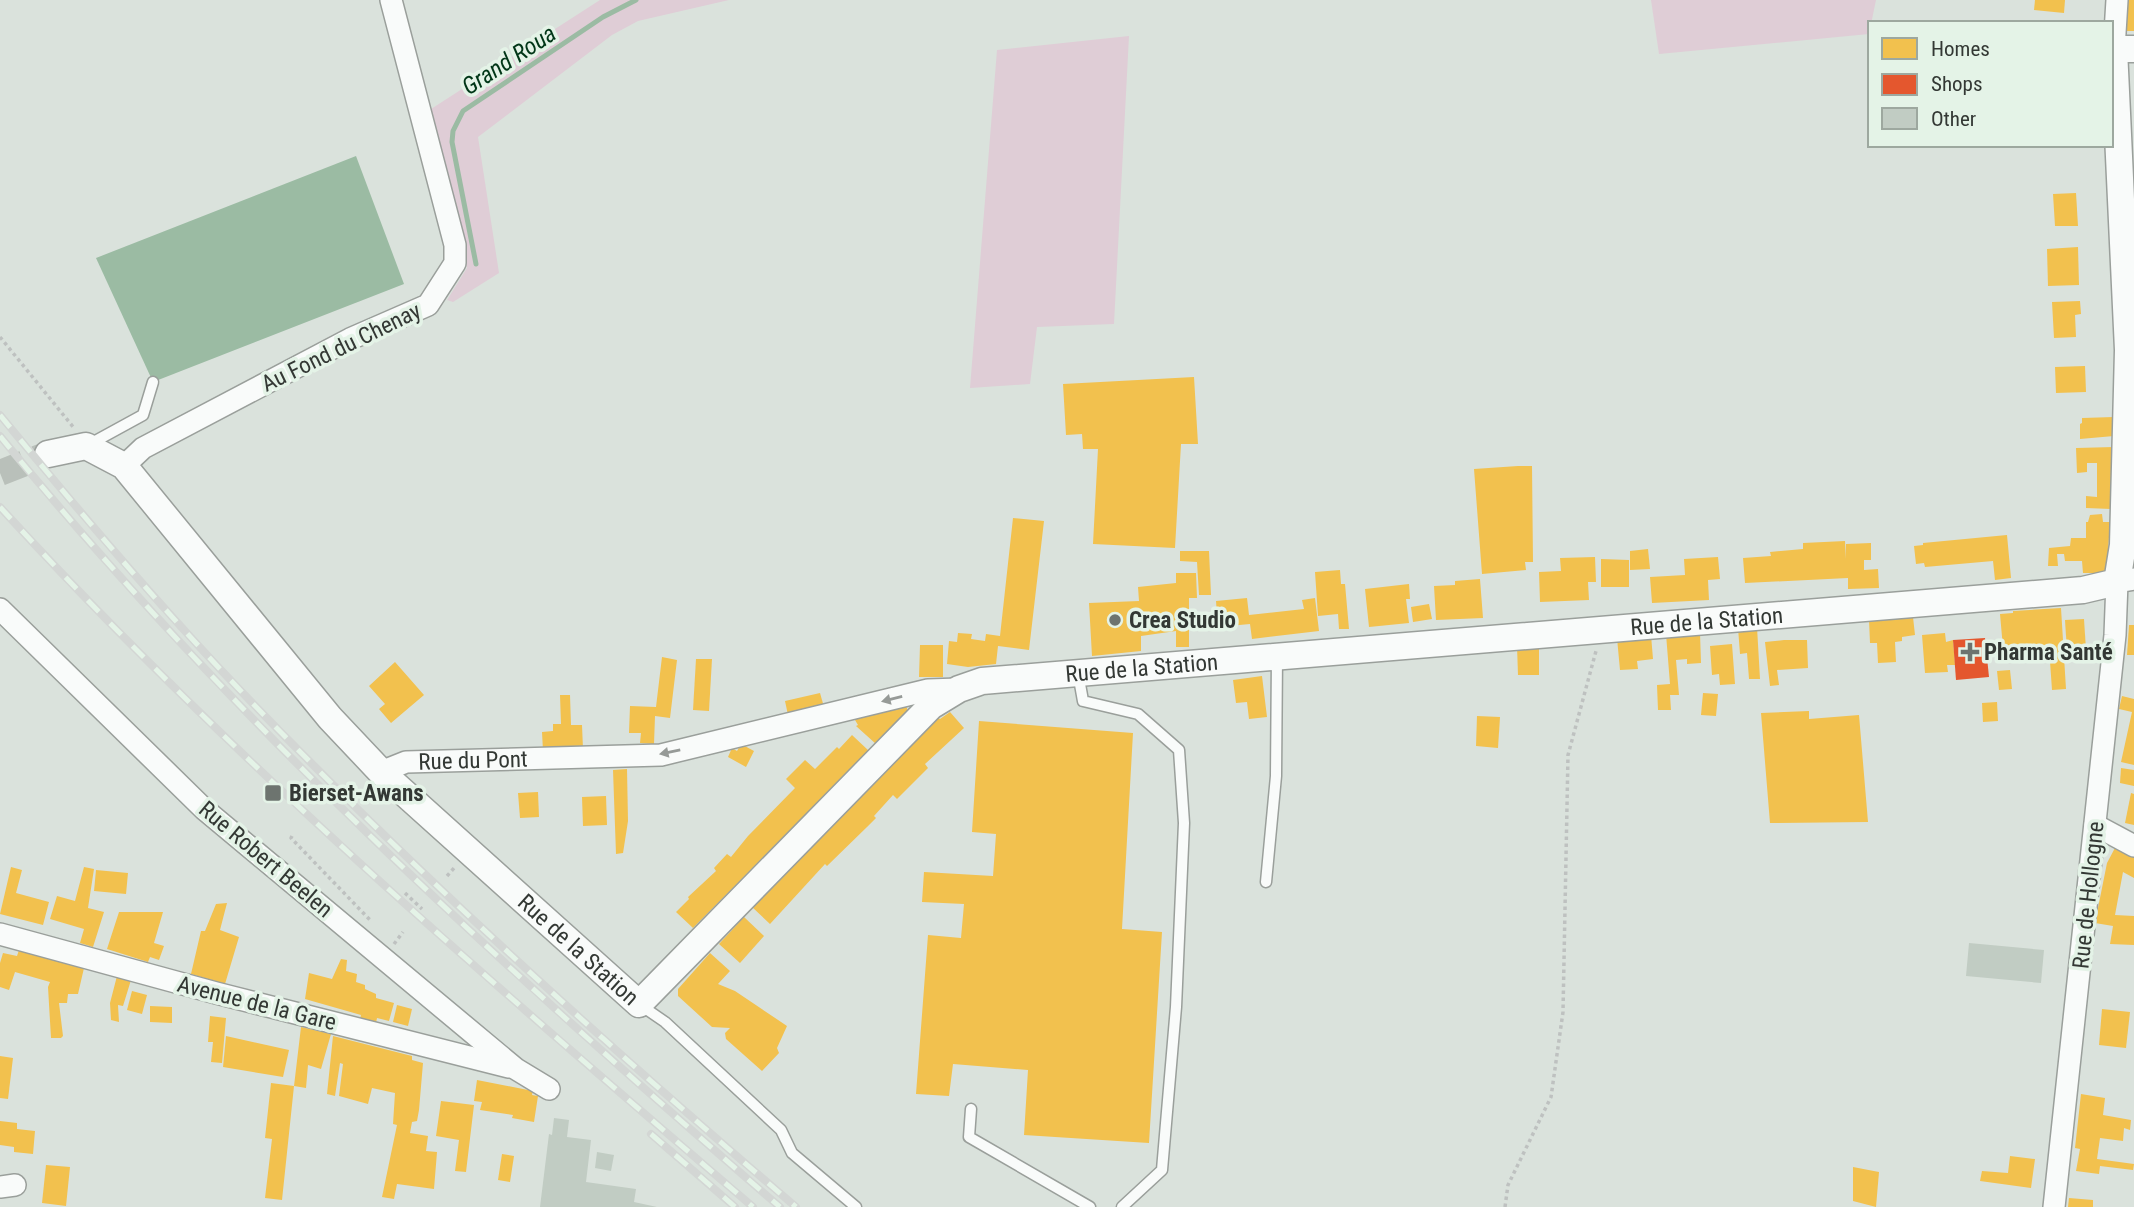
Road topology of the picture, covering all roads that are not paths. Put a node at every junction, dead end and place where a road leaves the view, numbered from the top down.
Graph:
1 (391, 0) edge
2 (2117, 0) edge
3 (2124, 49) edge
4 (153, 382) dead end
5 (86, 446) junction
6 (48, 454) tunnel mouth
7 (124, 466) junction
8 (2125, 581) edge
9 (0, 609) edge
10 (1277, 656) junction
11 (1078, 673) junction
12 (959, 689) junction
13 (381, 772) junction
14 (2095, 825) junction
15 (2134, 846) edge
16 (1266, 882) dead end
17 (0, 934) edge
18 (639, 1004) junction
19 (516, 1069) junction
20 (549, 1089) dead end
21 (971, 1109) dead end
22 (856, 1207) edge
23 (1090, 1207) edge
24 (1122, 1207) edge
25 (2054, 1207) edge

1 - 7 street, Au Fond du Chenay
2 - 3 street
3 - 8 street
4 - 5 lane
5 - 6 street
5 - 7 street
7 - 13 street
8 - 10 street, Rue de la Station
8 - 14 street, Rue de Hollogne
9 - 19 street, Rue Robert Beelen
10 - 11 street, Rue de la Station
10 - 16 lane
11 - 12 street, Rue de la Station
11 - 24 lane
12 -> 13 street, Rue du Pont
12 - 18 street, Rue de la Station
13 - 18 street, Rue de la Station
14 - 15 street
14 - 25 street, Rue de Hollogne
17 - 19 street, Avenue de la Gare
18 - 22 lane
19 - 20 street, Rue Robert Beelen
21 - 23 lane

